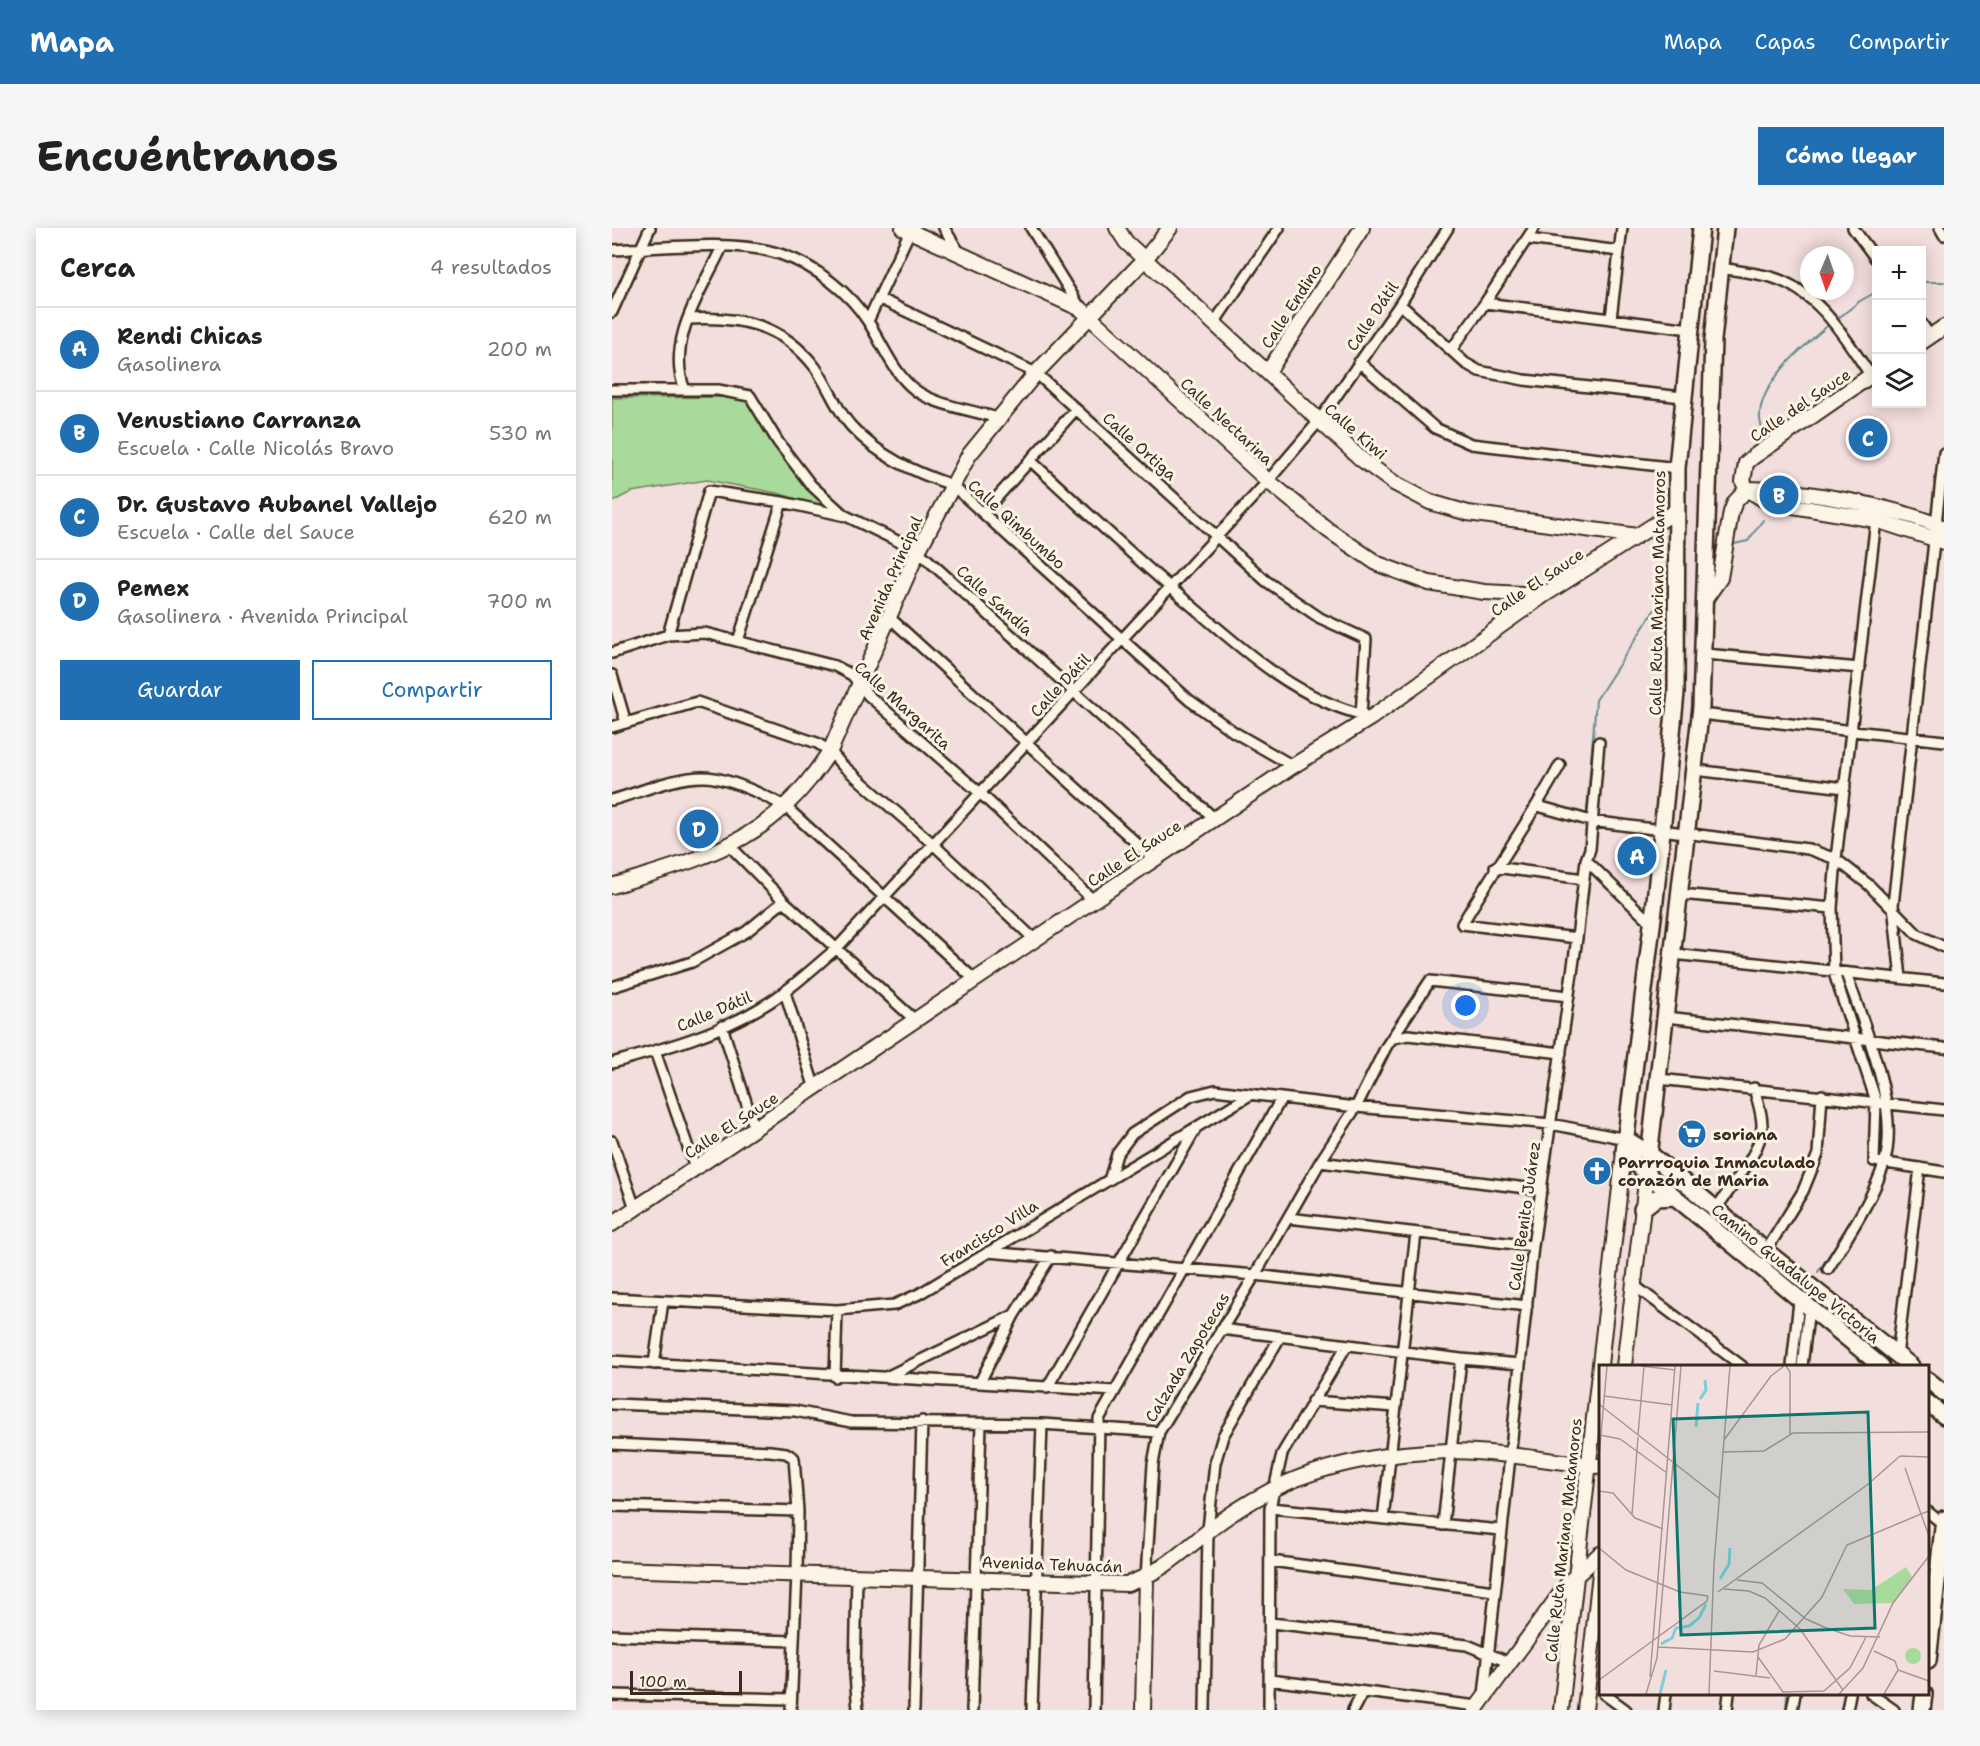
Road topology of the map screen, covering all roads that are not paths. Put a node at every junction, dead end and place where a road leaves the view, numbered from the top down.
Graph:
1 (650, 228) edge
2 (944, 228) edge
3 (1031, 228) edge
4 (1117, 228) edge
5 (1170, 228) edge
6 (1279, 228) edge
7 (1362, 228) edge
8 (1448, 228) edge
9 (1534, 228) edge
10 (1622, 228) edge
11 (1701, 228) edge
12 (1725, 228) edge
13 (1853, 228) edge
14 (1940, 228) edge
15 (907, 230) edge
16 (1944, 235) edge
17 (1528, 239) junction
18 (722, 247) junction
19 (640, 249) junction
20 (612, 250) edge
21 (1619, 251) junction
22 (959, 252) junction
23 (1872, 254) edge
24 (1145, 259) junction
25 (1721, 267) junction
26 (880, 299) junction
27 (1485, 303) junction
28 (1400, 304) junction
29 (612, 312) edge
30 (1085, 312) junction
31 (1611, 318) junction
32 (689, 319) junction
33 (868, 321) junction
34 (1214, 323) junction
35 (1944, 327) edge
36 (1690, 329) junction
37 (1926, 339) edge
38 (1451, 350) junction
39 (1359, 362) junction
40 (1872, 371) edge
41 (1268, 372) junction
42 (1036, 373) junction
43 (1872, 375) edge
44 (612, 390) edge
45 (685, 390) junction
46 (1683, 397) junction
47 (1076, 409) junction
48 (997, 418) junction
49 (1319, 421) junction
50 (1944, 453) edge
51 (1031, 461) junction
52 (1677, 468) junction
53 (1268, 481) junction
54 (952, 485) junction
55 (1747, 489) junction
56 (782, 502) junction
57 (1676, 511) junction
58 (983, 513) junction
59 (846, 516) junction
60 (1876, 520) junction
61 (1939, 533) edge
62 (1217, 536) junction
63 (1637, 536) junction
64 (918, 551) junction
65 (1169, 587) junction
66 (1544, 595) junction
67 (1706, 598) junction
68 (890, 618) junction
69 (668, 635) junction
70 (1123, 639) junction
71 (738, 641) junction
72 (612, 653) edge
73 (1705, 654) junction
74 (1860, 668) junction
75 (612, 675) edge
76 (860, 686) junction
77 (1074, 692) junction
78 (1676, 693) junction
79 (1701, 711) junction
80 (1366, 716) junction
81 (626, 723) junction
82 (612, 727) edge
83 (1851, 732) junction
84 (1910, 737) junction
85 (1944, 741) edge
86 (1028, 742) junction
87 (1599, 742) dead end
88 (830, 751) junction
89 (1560, 765) dead end
90 (1293, 766) junction
91 (1695, 770) junction
92 (1845, 788) junction
93 (980, 793) junction
94 (612, 800) edge
95 (1538, 806) junction
96 (786, 807) junction
97 (1215, 819) junction
98 (1591, 821) junction
99 (1662, 831) junction
100 (1687, 834) junction
101 (933, 844) junction
102 (729, 845) junction
103 (1660, 849) junction
104 (1836, 859) junction
105 (1155, 860) junction
106 (1586, 860) junction
107 (1683, 865) junction
108 (1495, 867) junction
109 (1584, 879) junction
110 (612, 886) edge
111 (1680, 894) junction
112 (885, 897) junction
113 (1093, 900) junction
114 (784, 902) junction
115 (1832, 908) junction
116 (1893, 909) junction
117 (1652, 924) junction
118 (1578, 938) junction
119 (1034, 939) junction
120 (1944, 947) edge
121 (837, 948) junction
122 (1673, 954) junction
123 (1834, 973) junction
124 (1846, 973) junction
125 (1901, 978) junction
126 (974, 979) junction
127 (1944, 983) edge
128 (612, 987) edge
129 (785, 992) junction
130 (1569, 996) junction
131 (1666, 1017) junction
132 (916, 1021) junction
133 (722, 1026) junction
134 (1394, 1038) junction
135 (1854, 1038) junction
136 (1868, 1040) junction
137 (1944, 1048) edge
138 (655, 1051) junction
139 (1561, 1053) junction
140 (612, 1064) edge
141 (1659, 1079) junction
142 (1754, 1088) junction
143 (815, 1089) junction
144 (1250, 1095) junction
145 (1822, 1095) junction
146 (1281, 1100) junction
147 (1876, 1101) junction
148 (1887, 1102) junction
149 (1356, 1107) junction
150 (1944, 1110) edge
151 (1551, 1124) junction
152 (1196, 1128) junction
153 (755, 1130) junction
154 (612, 1141) edge
155 (1625, 1146) junction
156 (1650, 1154) junction
157 (1320, 1162) junction
158 (1884, 1163) junction
159 (695, 1168) junction
160 (1920, 1168) junction
161 (1944, 1172) edge
162 (1647, 1174) junction
163 (1110, 1177) junction
164 (1542, 1190) junction
165 (1674, 1197) junction
166 (635, 1208) junction
167 (1642, 1209) junction
168 (1716, 1209) junction
169 (1288, 1218) junction
170 (612, 1224) edge
171 (1416, 1233) junction
172 (1533, 1246) junction
173 (988, 1251) junction
174 (1766, 1251) junction
175 (1051, 1256) junction
176 (1121, 1262) junction
177 (1187, 1268) junction
178 (1828, 1269) dead end
179 (1255, 1275) junction
180 (1635, 1286) junction
181 (1409, 1292) junction
182 (612, 1298) edge
183 (663, 1301) junction
184 (1804, 1304) junction
185 (1527, 1306) junction
186 (837, 1310) junction
187 (1014, 1315) junction
188 (1221, 1329) junction
189 (1280, 1337) junction
190 (1347, 1345) junction
191 (1402, 1351) junction
192 (1897, 1356) junction
193 (1461, 1359) junction
194 (612, 1361) edge
195 (654, 1364) junction
196 (1520, 1364) junction
197 (1604, 1365) edge
198 (1624, 1365) edge
199 (1741, 1365) edge
200 (1792, 1365) edge
201 (1802, 1365) edge
202 (1880, 1365) edge
203 (1910, 1365) edge
204 (835, 1377) junction
205 (884, 1378) junction
206 (1929, 1381) edge
207 (980, 1382) junction
208 (1047, 1388) junction
209 (1115, 1391) junction
210 (1944, 1393) edge
211 (1312, 1401) junction
212 (612, 1404) edge
213 (1929, 1404) edge
214 (1396, 1407) junction
215 (1944, 1416) edge
216 (922, 1421) junction
217 (1599, 1423) edge
218 (981, 1424) junction
219 (1042, 1424) junction
220 (1098, 1427) junction
221 (1160, 1432) junction
222 (612, 1444) edge
223 (1450, 1451) junction
224 (1511, 1455) junction
225 (1390, 1457) junction
226 (1595, 1466) edge
227 (1273, 1489) junction
228 (612, 1506) edge
229 (1270, 1508) junction
230 (798, 1511) junction
231 (1929, 1513) edge
232 (1383, 1519) junction
233 (1944, 1519) edge
234 (1943, 1524) edge
235 (1443, 1525) junction
236 (1208, 1530) junction
237 (1501, 1530) junction
238 (1599, 1555) edge
239 (1271, 1561) junction
240 (612, 1569) edge
241 (1578, 1572) junction
242 (797, 1575) junction
243 (857, 1576) junction
244 (918, 1577) junction
245 (1146, 1578) junction
246 (976, 1579) junction
247 (1035, 1582) junction
248 (1599, 1582) edge
249 (1098, 1584) junction
250 (1494, 1592) junction
251 (1930, 1616) edge
252 (1271, 1623) junction
253 (612, 1635) edge
254 (1929, 1638) edge
255 (794, 1641) junction
256 (1487, 1653) junction
257 (1508, 1662) junction
258 (1270, 1680) junction
259 (1588, 1681) junction
260 (1599, 1690) edge
261 (1362, 1693) junction
262 (612, 1695) edge
263 (1605, 1695) edge
264 (1666, 1695) edge
265 (1729, 1695) edge
266 (1794, 1695) edge
267 (1850, 1695) edge
268 (1872, 1695) edge
269 (1924, 1695) edge
270 (791, 1699) junction
271 (1479, 1704) edge
272 (791, 1710) edge
273 (858, 1710) edge
274 (914, 1710) edge
275 (972, 1710) edge
276 (1032, 1710) edge
277 (1094, 1710) edge
278 (1143, 1710) edge
279 (1205, 1710) edge
280 (1269, 1710) edge
281 (1353, 1710) edge
282 (1561, 1710) edge
283 (1585, 1710) edge
284 (1626, 1710) edge
285 (1664, 1710) edge
286 (1727, 1710) edge
287 (1792, 1710) edge
288 (1847, 1710) edge
289 (1894, 1710) edge
290 (1922, 1710) edge

1 - 19 street
2 - 22 street
3 - 30 street
4 - 24 street, Calle Kiwi
5 - 24 street, Avenida Principal
6 - 34 street
7 - 41 street, Calle Endino
8 - 28 street, Calle Dátil
9 - 17 street
10 - 21 street
11 - 36 main road, Calle Ruta Mariano Matamoros
12 - 25 main road
13 - 23 street
14 - 16 street
15 - 22 street, Calle Nectarina
15 - 26 street
17 - 21 street
17 - 27 street
18 - 19 street
18 - 32 street
18 - 33 street
19 - 20 street
19 - 29 street
21 - 31 street
22 - 30 street, Calle Nectarina
24 - 30 street, Avenida Principal
24 - 34 street, Calle Kiwi
25 - 40 street
25 - 67 main road
26 - 33 street
26 - 42 street, Calle Ortiga
27 - 31 street
27 - 38 street
28 - 38 street
28 - 39 street, Calle Dátil
30 - 42 street, Avenida Principal
30 - 53 street, Calle Nectarina
31 - 36 street
32 - 45 street
32 - 54 street, Calle Qimbumbo
33 - 48 street
34 - 41 street, Calle Kiwi
35 - 37 street
36 - 46 main road, Calle Ruta Mariano Matamoros
38 - 46 street
39 - 49 street, Calle Dátil
39 - 52 street
41 - 49 street, Calle Kiwi
42 - 47 street, Calle Ortiga
42 - 48 street, Avenida Principal
43 - 55 street, Calle del Sauce
44 - 45 street
45 - 59 street
46 - 52 main road, Calle Ruta Mariano Matamoros
47 - 51 street
47 - 62 street, Calle Ortiga
48 - 54 street, Avenida Principal
49 - 53 street, Calle Dátil
49 - 63 street, Calle Kiwi
50 - 61 street
51 - 58 street
51 - 65 street
52 - 57 main road, Calle Ruta Mariano Matamoros
53 - 62 street, Calle Dátil
53 - 66 street, Calle Nectarina
54 - 58 street, Calle Qimbumbo
54 - 64 street, Avenida Principal
55 - 60 street
55 - 61 street
55 - 67 street
56 - 59 street, Calle Sandía
56 - 69 street, Calle Sandía
56 - 71 street
57 - 63 street, Calle El Sauce
57 - 78 main road, Calle Ruta Mariano Matamoros
58 - 70 street, Calle Qimbumbo
59 - 64 street, Calle Sandía
60 - 61 street
60 - 74 street
61 - 84 street
62 - 65 street, Calle Dátil
62 - 80 street, Calle Ortiga
63 - 66 street, Calle El Sauce
64 - 68 street, Avenida Principal
64 - 77 street, Calle Sandía
65 - 70 street, Calle Dátil
65 - 80 street
66 - 80 street, Calle El Sauce
67 - 73 main road
68 - 76 street, Avenida Principal
68 - 86 street
69 - 71 street, Calle Margarita
69 - 72 street, Calle Margarita
70 - 77 street, Calle Dátil
70 - 90 street, Calle Qimbumbo
71 - 76 street, Calle Margarita
73 - 74 street
73 - 79 main road
74 - 83 street
75 - 81 street
76 - 88 street, Avenida Principal
76 - 93 street, Calle Margarita
77 - 86 street, Calle Dátil
77 - 97 street, Calle Sandía
78 - 79 main road
78 - 99 main road, Calle Ruta Mariano Matamoros
79 - 83 street
79 - 91 main road
80 - 90 street, Calle El Sauce
81 - 82 street
81 - 88 street
83 - 84 street
83 - 92 street
84 - 85 street
84 - 116 street
86 - 93 street, Calle Dátil
86 - 105 street
87 - 98 street, Calle Benito Juárez
88 - 96 street, Avenida Principal
88 - 101 street
89 - 95 street
90 - 97 street, Calle El Sauce
91 - 92 street
91 - 100 main road
92 - 104 street
93 - 101 street, Calle Dátil
93 - 113 street, Calle Margarita
94 - 96 street
95 - 98 street
95 - 108 street
96 - 102 street, Avenida Principal
96 - 112 street
97 - 105 street, Calle El Sauce
98 - 99 street
98 - 106 street, Calle Benito Juárez
99 - 100 street
99 - 103 main road, Calle Ruta Mariano Matamoros
100 - 104 street
100 - 107 main road
101 - 112 street, Calle Dátil
101 - 119 street
102 - 110 street, Avenida Principal
102 - 114 street
103 - 107 main road
103 - 117 main road, Calle Ruta Mariano Matamoros
104 - 115 street
104 - 116 street
105 - 113 street, Calle El Sauce
106 - 109 street, Calle Benito Juárez
106 - 117 street
107 - 111 main road
108 - 109 street
108 - 118 street
109 - 118 street, Calle Benito Juárez
111 - 115 street
111 - 122 main road
112 - 121 street, Calle Dátil
112 - 126 street
113 - 119 street, Calle El Sauce
114 - 121 street
114 - 128 street
115 - 123 street
116 - 120 street
116 - 125 street
117 - 155 main road, Calle Ruta Mariano Matamoros
118 - 130 street, Calle Benito Juárez
119 - 126 street, Calle El Sauce
121 - 129 street, Calle Dátil
121 - 132 street
122 - 123 street
122 - 131 main road
123 - 124 street
123 - 135 street
124 - 125 street
124 - 136 street
125 - 127 street
126 - 132 street, Calle El Sauce
129 - 133 street, Calle Dátil
129 - 143 street
130 - 134 street, Calzada Zapotecas
130 - 139 street, Calle Benito Juárez
131 - 135 street
131 - 141 main road
132 - 143 street, Calle El Sauce
133 - 138 street, Calle Dátil
133 - 153 street
134 - 139 street
134 - 149 street, Calzada Zapotecas
135 - 136 street
135 - 147 street
136 - 137 street
136 - 148 street
138 - 140 street, Calle Dátil
138 - 159 street
139 - 151 street, Calle Benito Juárez
141 - 142 street
141 - 156 main road
142 - 145 street
142 - 168 street
143 - 153 street, Calle El Sauce
144 - 146 street
144 - 152 street, Francisco Villa
144 - 163 street
145 - 147 street
145 - 174 street
146 - 149 street
146 - 177 street
147 - 148 street
147 - 158 street
148 - 150 street
148 - 158 street
149 - 151 street, Camino Guadalupe Victoria
149 - 157 street, Calzada Zapotecas
151 - 155 street, Camino Guadalupe Victoria
151 - 164 street, Calle Benito Juárez
152 - 163 street, Francisco Villa
152 - 176 street
153 - 159 street, Calle El Sauce
154 - 166 street
155 - 156 main road, Camino Guadalupe Victoria
155 - 162 main road, Camino Guadalupe Victoria
155 - 197 street, Calle Ruta Mariano Matamoros
156 - 162 main road
156 - 168 main road, Camino Guadalupe Victoria
157 - 164 street
157 - 169 street, Calzada Zapotecas
158 - 160 street
158 - 178 street
159 - 166 street, Calle El Sauce
160 - 161 street
160 - 192 street
162 - 165 main road, Camino Guadalupe Victoria
162 - 167 street
163 - 173 street, Francisco Villa
164 - 172 street, Calle Benito Juárez
165 - 167 main road
165 - 184 main road, Camino Guadalupe Victoria
166 - 170 street, Calle El Sauce
167 - 180 street
168 - 174 main road, Camino Guadalupe Victoria
169 - 171 street
169 - 179 street, Calzada Zapotecas
171 - 172 street
171 - 181 street
172 - 185 street, Calle Benito Juárez
173 - 175 street
173 - 186 street, Francisco Villa
174 - 192 main road, Camino Guadalupe Victoria
175 - 176 street
175 - 187 street
176 - 177 street
176 - 208 street
177 - 179 street
177 - 209 street
179 - 181 street
179 - 188 street, Calzada Zapotecas
180 - 198 street
180 - 199 street
181 - 185 street
181 - 191 street
182 - 183 street, Francisco Villa
183 - 186 street, Francisco Villa
183 - 195 street
184 - 200 street
184 - 201 street
184 - 202 main road, Camino Guadalupe Victoria
185 - 196 street, Calle Benito Juárez
186 - 204 street
187 - 205 street
187 - 207 street
188 - 189 street
188 - 221 street, Calzada Zapotecas
189 - 190 street
189 - 236 street
190 - 191 street
190 - 211 street
191 - 193 street
191 - 214 street
192 - 203 main road, Camino Guadalupe Victoria
193 - 196 street
193 - 223 street
194 - 195 street
195 - 204 street
196 - 224 street, Calle Benito Juárez
204 - 205 street
205 - 207 street
206 - 210 main road
207 - 208 street
208 - 209 street
209 - 220 street
211 - 214 street
211 - 227 street
212 - 216 street
213 - 215 main road
214 - 225 street
216 - 218 street
216 - 244 street
217 - 226 street, Calle Ruta Mariano Matamoros
218 - 219 street
218 - 246 street
219 - 220 street
219 - 247 street
220 - 221 street
220 - 249 street
221 - 245 street, Calzada Zapotecas
222 - 230 street
223 - 224 street, Avenida Tehuacán
223 - 225 street, Avenida Tehuacán
223 - 235 street
224 - 226 street, Avenida Tehuacán
224 - 237 street, Calle Benito Juárez
225 - 227 street, Avenida Tehuacán
225 - 232 street
226 - 241 street, Calle Ruta Mariano Matamoros
227 - 229 street
227 - 236 street, Avenida Tehuacán
228 - 230 street
229 - 232 street
229 - 239 street
230 - 242 street
231 - 234 street
232 - 235 street
233 - 234 main road
234 - 251 main road
235 - 237 street
236 - 245 street, Avenida Tehuacán
236 - 279 street
237 - 250 street, Calle Benito Juárez
238 - 241 street
239 - 250 street
239 - 252 street
240 - 242 street, Avenida Tehuacán
241 - 257 street
241 - 282 street, Calle Ruta Mariano Matamoros
242 - 243 street, Avenida Tehuacán
242 - 255 street
243 - 244 street, Avenida Tehuacán
243 - 273 street
244 - 246 street, Avenida Tehuacán
244 - 274 street
245 - 249 street, Avenida Tehuacán
245 - 278 street, Calzada Zapotecas
246 - 247 street, Avenida Tehuacán
246 - 275 street
247 - 249 street, Avenida Tehuacán
247 - 276 street
248 - 259 street
249 - 277 street
250 - 256 street, Calle Benito Juárez
251 - 254 main road
252 - 256 street
252 - 258 street
253 - 255 street
255 - 270 street
256 - 257 street
256 - 271 street, Calle Benito Juárez
257 - 271 street
258 - 261 street
258 - 280 street
259 - 260 street
259 - 283 street
261 - 271 street
261 - 281 street
262 - 270 street
263 - 284 street
264 - 285 street
265 - 286 street
266 - 287 street
267 - 288 street
268 - 289 street
269 - 290 main road
270 - 272 street

